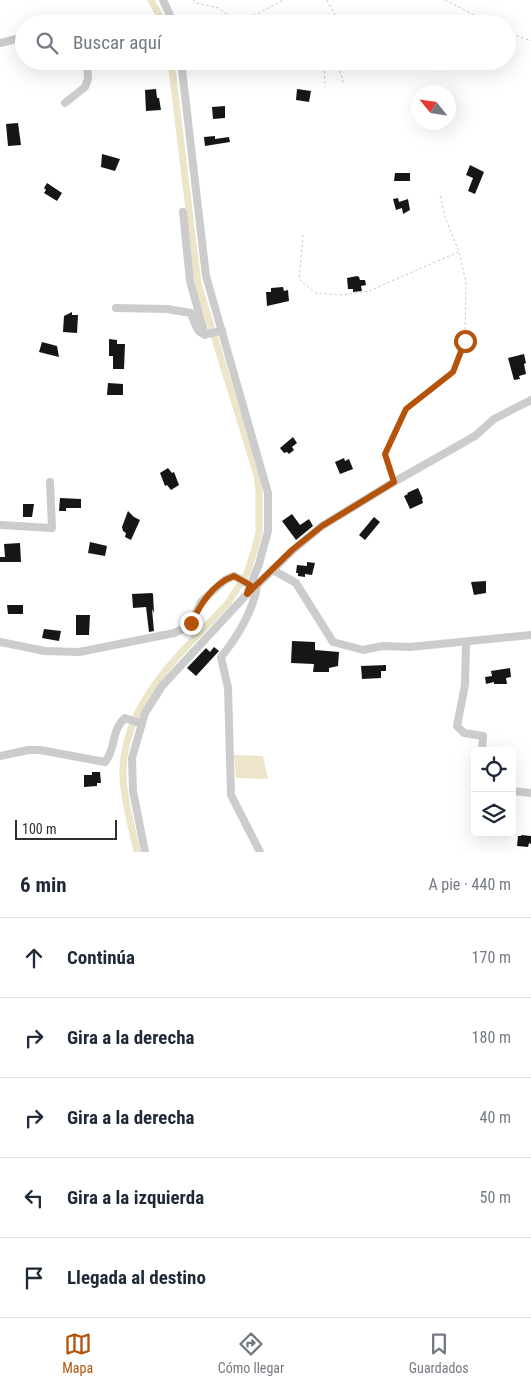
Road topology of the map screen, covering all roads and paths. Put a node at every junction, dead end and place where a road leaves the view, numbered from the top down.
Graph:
1 (163, 0) edge
2 (193, 0) edge
3 (283, 0) edge
4 (327, 0) edge
5 (445, 0) edge
6 (170, 15) edge
7 (228, 15) edge
8 (255, 15) edge
9 (335, 15) edge
10 (474, 15) edge
11 (516, 35) edge
12 (15, 39) edge
13 (531, 41) edge
14 (0, 43) edge
15 (87, 70) edge
16 (182, 70) edge
17 (324, 70) edge
18 (340, 70) edge
19 (344, 85) dead end
20 (325, 87) dead end
21 (65, 103) dead end
22 (440, 193) dead end
23 (182, 212) dead end
24 (303, 235) dead end
25 (459, 252) junction
26 (116, 308) dead end
27 (222, 330) junction
28 (206, 335) junction
29 (531, 400) edge
30 (50, 482) dead end
31 (394, 482) junction
32 (0, 525) edge
33 (273, 570) junction
34 (253, 585) junction
35 (531, 635) edge
36 (0, 642) edge
37 (466, 642) junction
38 (142, 724) junction
39 (482, 747) edge
40 (0, 756) edge
41 (516, 791) edge
42 (531, 793) edge
43 (146, 852) edge
44 (260, 852) edge

1 - 6 street
2 - 7 path
3 - 8 path
4 - 9 path
5 - 10 path
11 - 13 path
12 - 14 street
15 - 21 street
16 - 27 street
17 - 20 path
18 - 19 path
22 - 25 path
23 - 28 street
24 - 25 path
25 - 31 path
26 - 28 street
27 - 28 street
27 - 34 street
29 - 31 street
30 - 32 street
31 - 33 street
33 - 34 street
33 - 37 street
34 - 36 street
34 - 38 street
34 - 44 street
35 - 37 street
37 - 39 street
38 - 40 street
38 - 43 street
41 - 42 street

